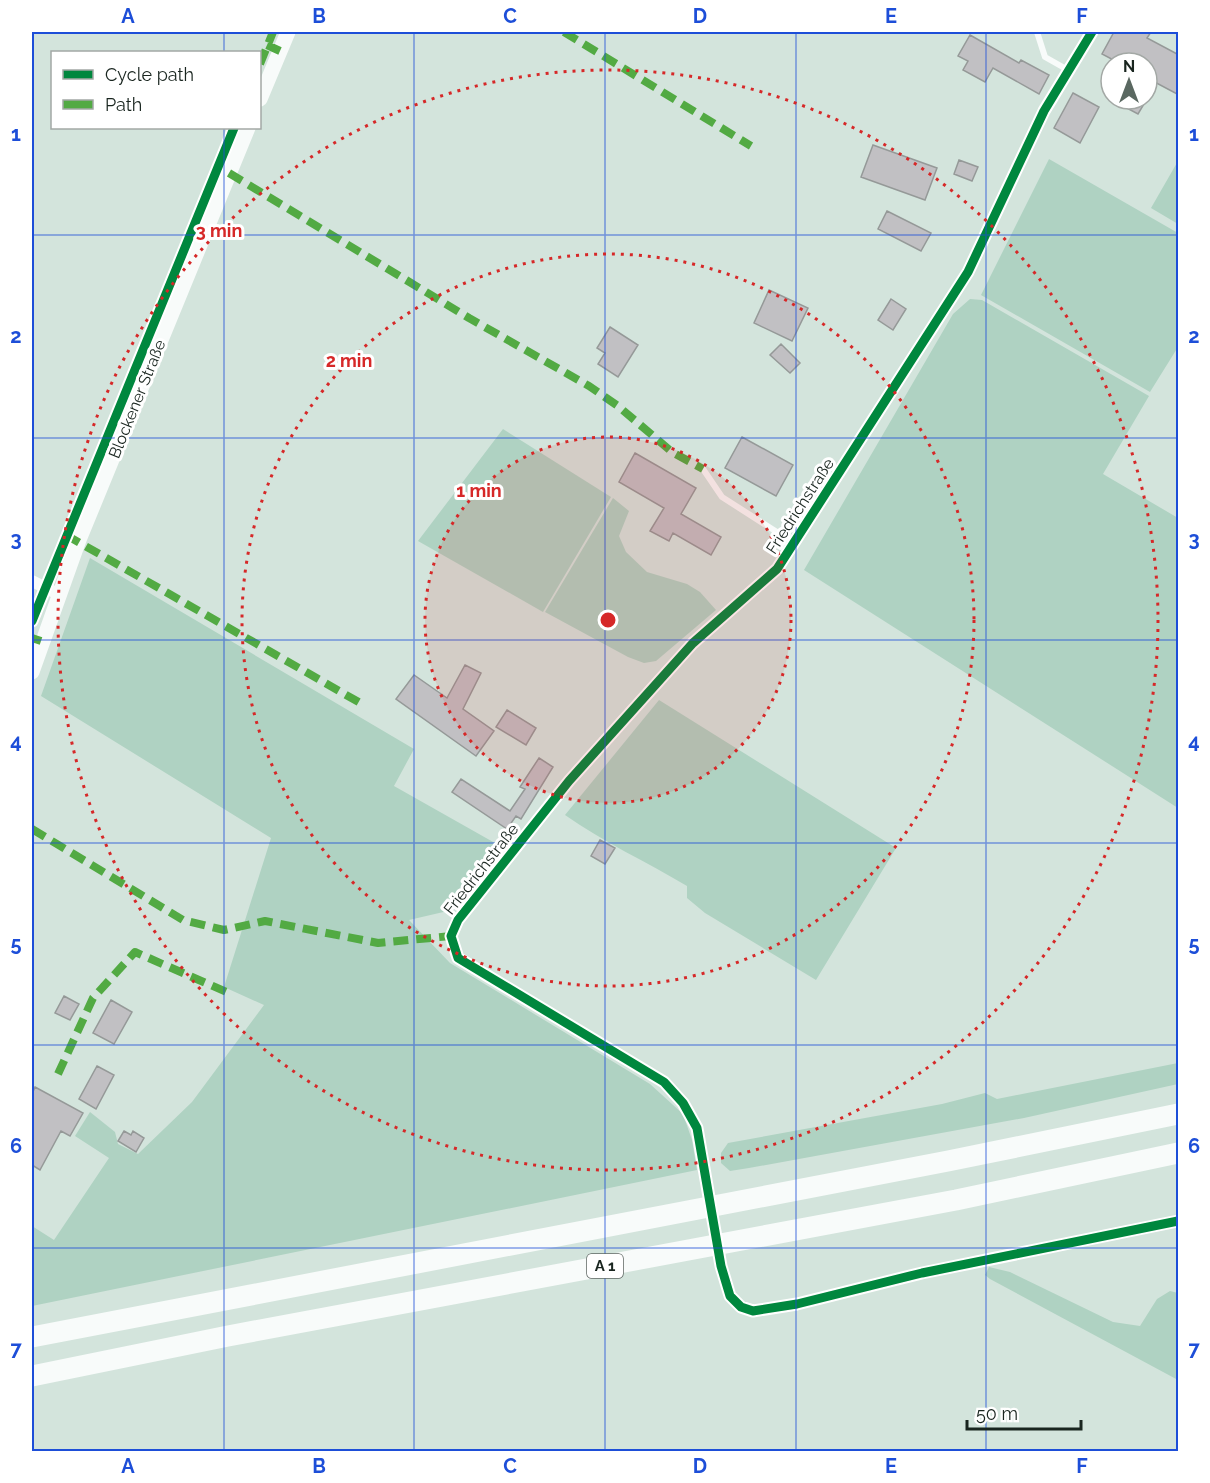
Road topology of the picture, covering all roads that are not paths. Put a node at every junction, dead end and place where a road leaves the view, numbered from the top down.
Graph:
1 (288, 32) edge
2 (1037, 32) edge
3 (1092, 32) edge
4 (1068, 70) junction
5 (261, 97) edge
6 (248, 129) edge
7 (703, 469) dead end
8 (794, 543) junction
9 (32, 581) edge
10 (58, 594) junction
11 (32, 672) edge
12 (451, 936) dead end
13 (1179, 1114) edge
14 (1179, 1153) edge
15 (32, 1337) edge
16 (32, 1376) edge

1 - 5 street
2 - 4 lane
3 - 4 street, Friedrichstraße
4 - 8 street, Friedrichstraße
6 - 10 street, Blockener Straße
7 - 8 lane
8 - 12 street, Friedrichstraße
9 - 10 street
10 - 11 street, Blockener Straße
13 - 15 highway, A 1
14 - 16 highway, A 1

